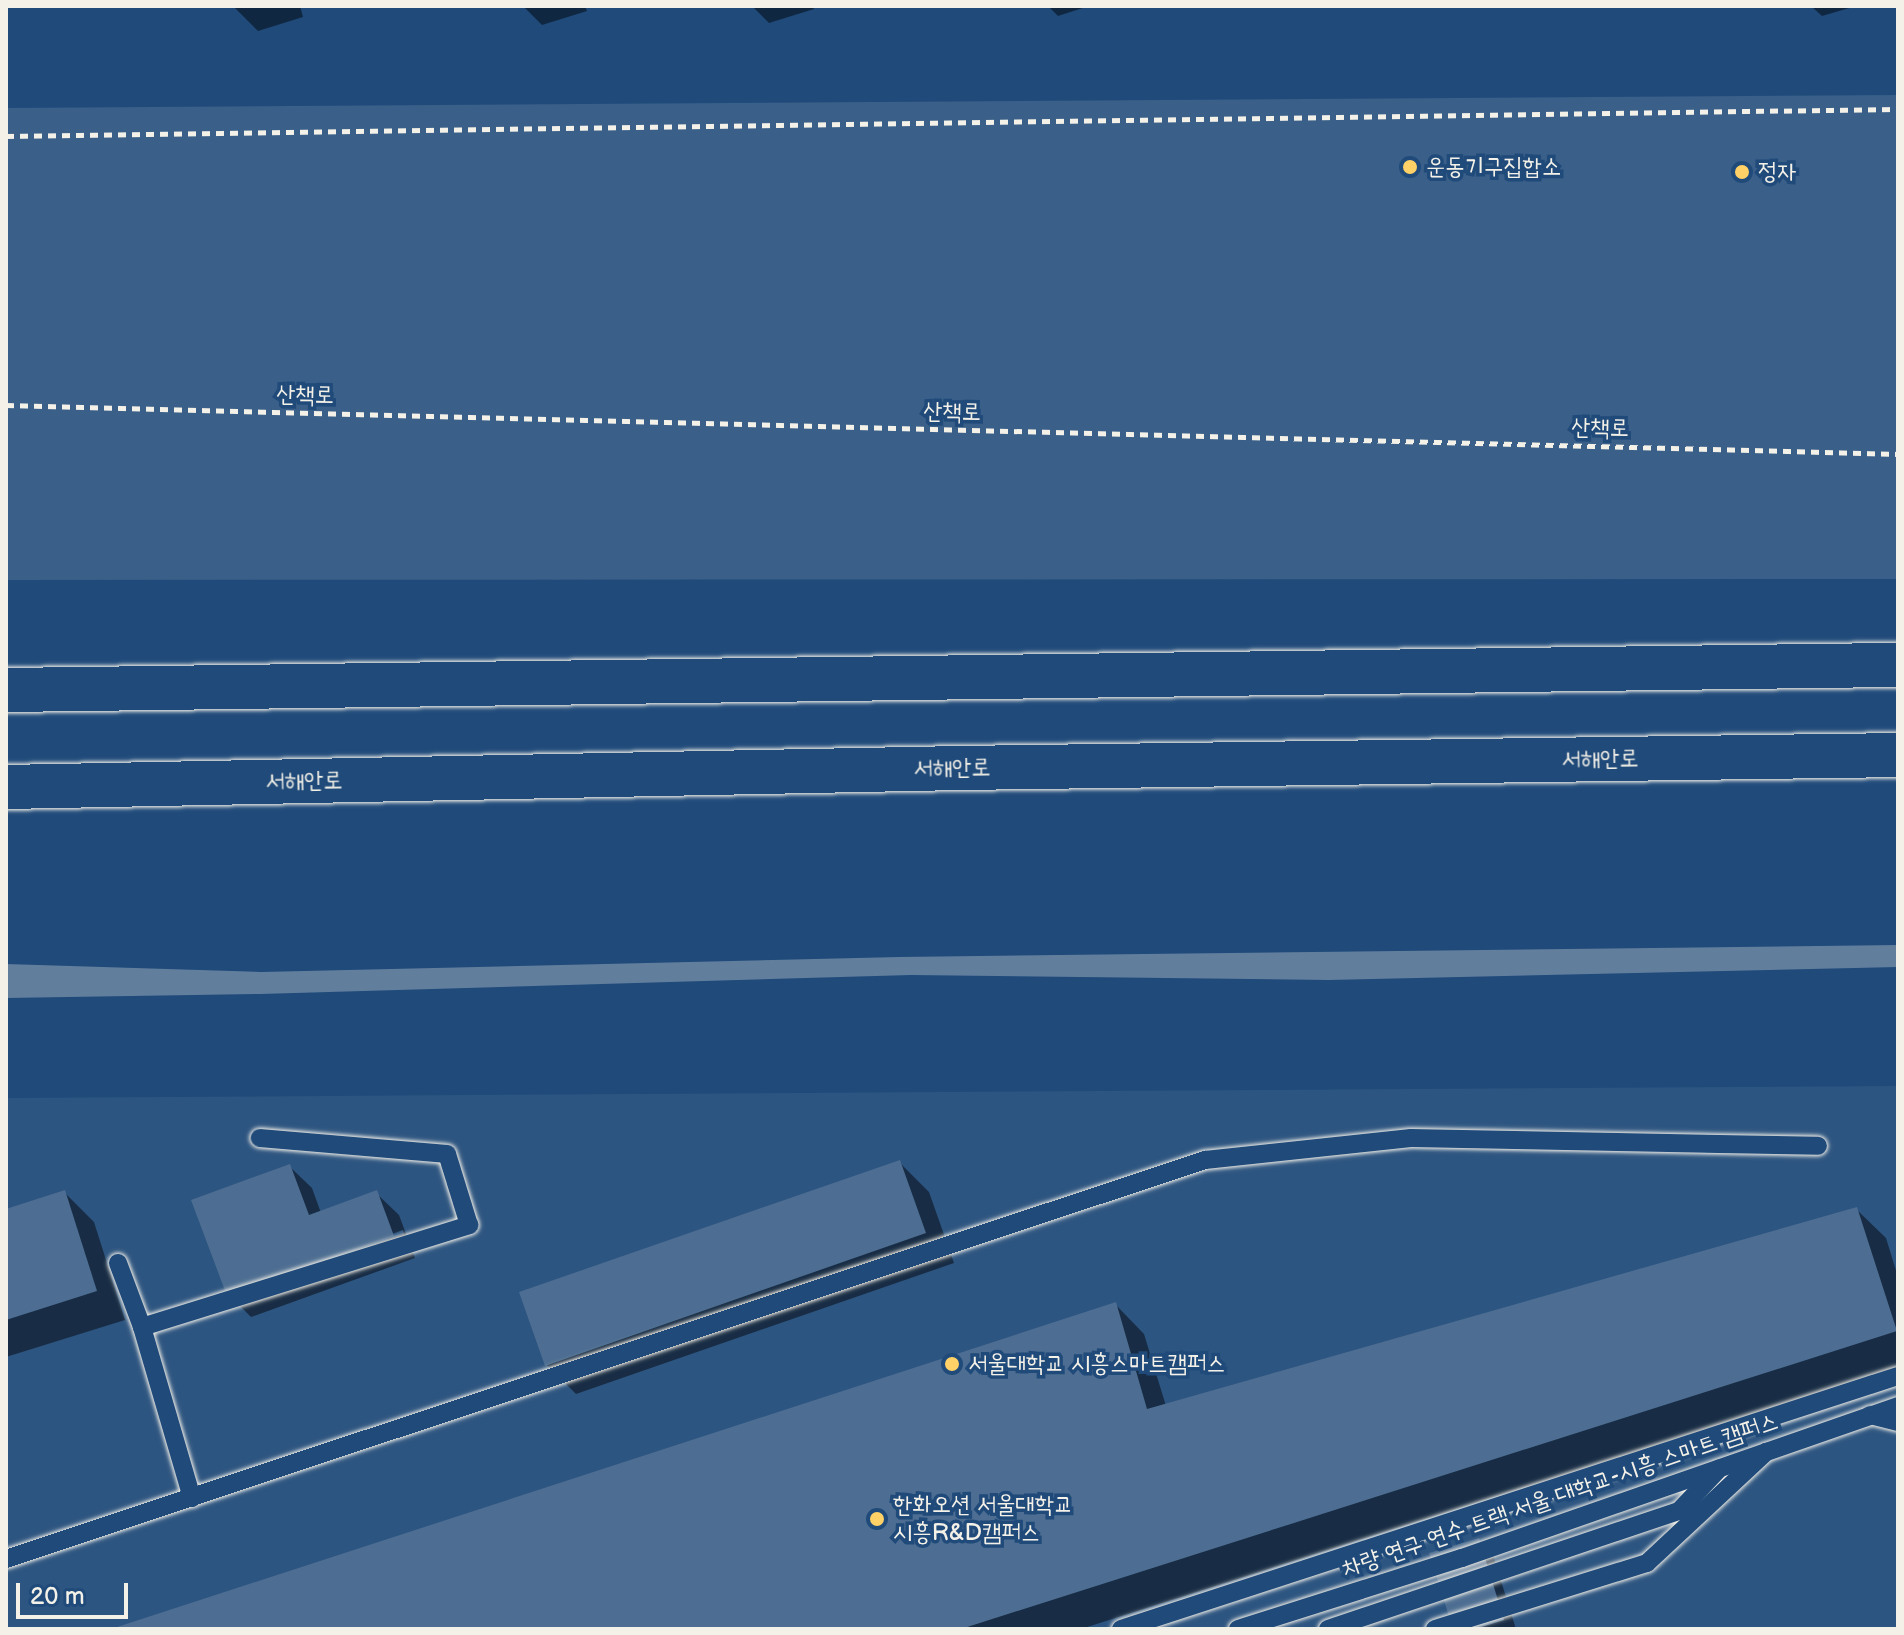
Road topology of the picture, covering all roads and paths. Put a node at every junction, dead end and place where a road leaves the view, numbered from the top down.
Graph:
1 (1898, 109) edge
2 (6, 136) edge
3 (6, 405) edge
4 (1898, 454) edge
5 (1898, 665) edge
6 (6, 690) edge
7 (1898, 755) edge
8 (6, 787) edge
9 (260, 1138) dead end
10 (1818, 1146) dead end
11 (118, 1263) dead end
12 (142, 1327) junction
13 (1898, 1376) edge
14 (1898, 1406) edge
15 (1870, 1415) junction
16 (1898, 1422) edge
17 (1771, 1448) junction
18 (1722, 1465) junction
19 (192, 1498) junction
20 (6, 1559) edge
21 (1121, 1629) edge
22 (1238, 1629) edge
23 (1328, 1629) edge
24 (1435, 1629) edge

1 - 2 path
3 - 4 path, 산책로
5 - 6 main road
7 - 8 main road, 서해안로
9 - 12 lane
10 - 19 lane
11 - 12 lane
12 - 19 lane
13 - 21 lane
14 - 15 lane, 차량 연구 연수 트랙 서울 대학교-시흥 스마트 캠퍼스
15 - 16 lane
15 - 17 lane, 차량 연구 연수 트랙 서울 대학교-시흥 스마트 캠퍼스
17 - 18 lane, 차량 연구 연수 트랙 서울 대학교-시흥 스마트 캠퍼스
17 - 24 lane
18 - 22 lane, 차량 연구 연수 트랙 서울 대학교-시흥 스마트 캠퍼스
18 - 23 lane
19 - 20 lane

